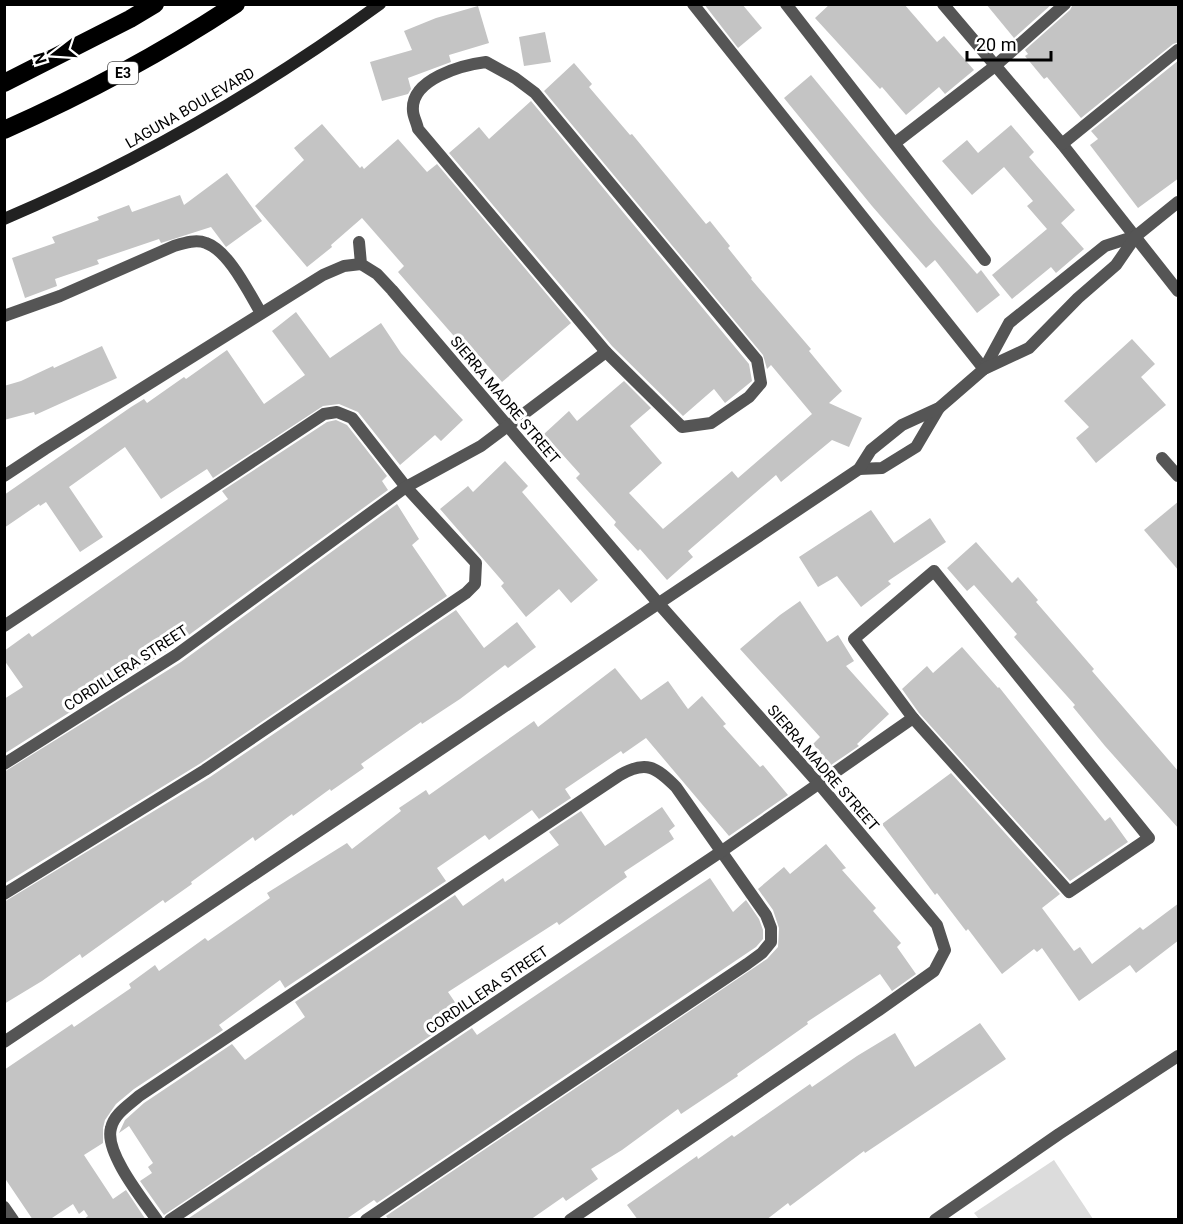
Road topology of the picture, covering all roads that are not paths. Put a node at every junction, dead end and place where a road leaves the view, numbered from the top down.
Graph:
1 (155, 4) edge
2 (236, 4) edge
3 (380, 4) edge
4 (693, 4) edge
5 (786, 4) edge
6 (943, 4) edge
7 (1065, 4) edge
8 (1179, 50) edge
9 (995, 66) junction
10 (4, 83) edge
11 (4, 130) edge
12 (895, 142) junction
13 (1062, 144) junction
14 (1179, 202) edge
15 (4, 219) edge
16 (1136, 236) junction
17 (359, 242) dead end
18 (985, 260) dead end
19 (361, 264) junction
20 (1179, 291) edge
21 (261, 313) junction
22 (4, 316) edge
23 (606, 352) junction
24 (984, 369) junction
25 (939, 408) junction
26 (507, 427) junction
27 (1162, 458) dead end
28 (859, 469) junction
29 (4, 476) edge
30 (1179, 477) edge
31 (406, 487) junction
32 (659, 604) junction
33 (4, 626) edge
34 (913, 718) junction
35 (4, 764) edge
36 (819, 784) junction
37 (722, 851) junction
38 (4, 894) edge
39 (4, 1042) edge
40 (1179, 1056) edge
41 (4, 1207) edge
42 (13, 1220) edge
43 (157, 1220) edge
44 (170, 1220) edge
45 (366, 1220) edge
46 (570, 1220) edge
47 (935, 1220) edge

1 - 10 highway
2 - 11 highway, E3
3 - 15 main road, LAGUNA BOULEVARD
4 - 24 street
5 - 12 street
6 - 9 street
7 - 9 street
8 - 13 street
9 - 12 street
9 - 13 street
12 - 18 street
13 - 16 street
14 - 16 street
16 - 20 street
16 - 24 street
16 - 24 street
17 - 19 street
19 - 21 street
19 - 26 street, SIERRA MADRE STREET
21 - 22 street
21 - 29 street
23 - 23 street
23 - 26 street, CORDILLERA STREET
24 - 25 street
25 - 28 street
25 - 28 street
26 - 31 street, CORDILLERA STREET
26 - 32 street, SIERRA MADRE STREET
27 - 30 street
28 - 32 street
31 - 33 street
31 - 35 street, CORDILLERA STREET
31 - 38 street
32 - 36 street, SIERRA MADRE STREET
32 - 39 street
34 - 34 street
34 - 36 street, CORDILLERA STREET
36 - 37 street, CORDILLERA STREET
36 - 46 street, SIERRA MADRE STREET
37 - 43 street
37 - 44 street, CORDILLERA STREET
37 - 45 street
40 - 47 street
41 - 42 street

